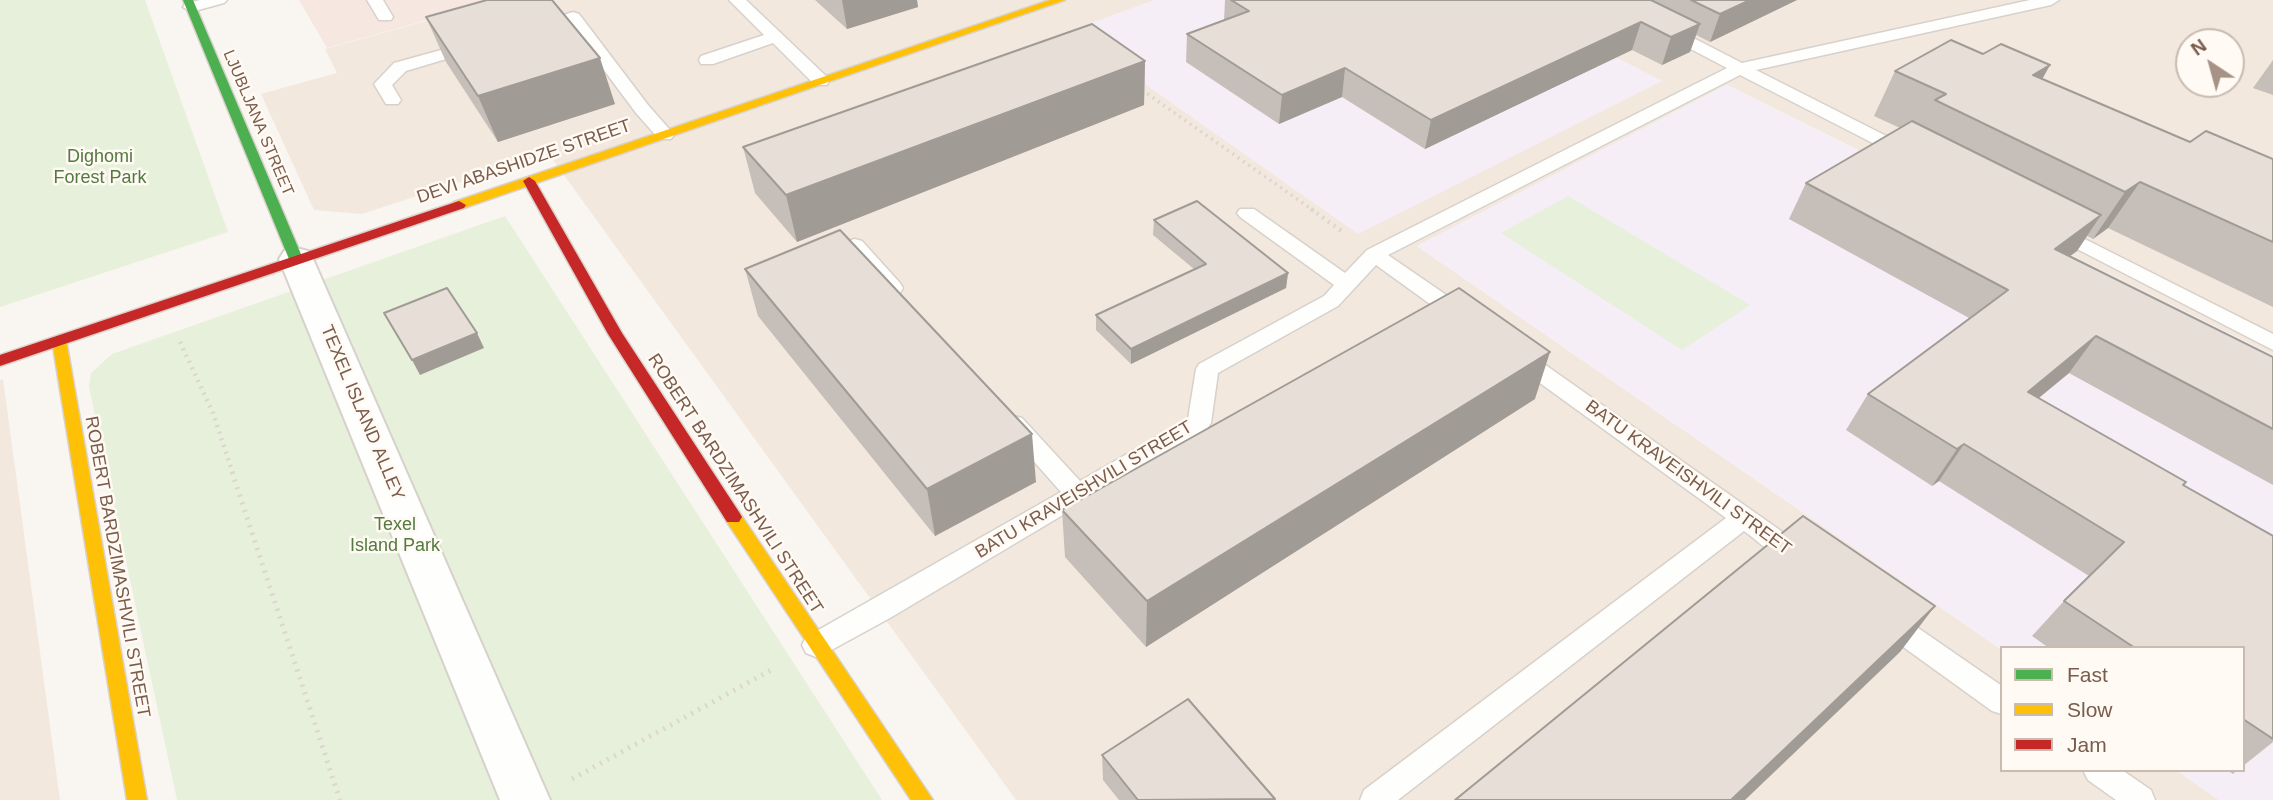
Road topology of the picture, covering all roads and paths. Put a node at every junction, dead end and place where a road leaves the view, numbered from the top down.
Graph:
1 (219, 0) edge
2 (375, 0) edge
3 (737, 0) edge
4 (1060, 0) edge
5 (2050, 0) edge
6 (190, 4) edge
7 (385, 16) dead end
8 (1657, 26) edge
9 (520, 33) edge
10 (775, 37) junction
11 (493, 40) edge
12 (707, 60) dead end
13 (1740, 68) junction
14 (821, 81) junction
15 (1135, 85) edge
16 (392, 100) dead end
17 (665, 135) junction
18 (1926, 164) edge
19 (529, 181) junction
20 (1247, 213) dead end
21 (2037, 221) edge
22 (855, 245) edge
23 (1374, 254) junction
24 (296, 260) junction
25 (1346, 285) junction
26 (167, 304) junction
27 (910, 307) edge
28 (59, 340) junction
29 (2273, 343) edge
30 (0, 361) edge
31 (1003, 411) edge
32 (1077, 494) junction
33 (1743, 518) junction
34 (1822, 574) edge
35 (1867, 606) edge
36 (816, 645) junction
37 (2000, 701) edge
38 (2101, 772) edge
39 (571, 780) dead end
40 (137, 800) edge
41 (340, 800) edge
42 (525, 800) edge
43 (923, 800) edge
44 (1375, 800) edge
45 (2140, 800) edge

1 - 6 lane
2 - 7 lane
3 - 10 lane
4 - 14 street, DEVI ABASHIDZE STREET
5 - 13 lane, BATU KRAVEISHVILI STREET
6 - 24 street, LJUBLJANA STREET
8 - 13 lane
9 - 17 lane
10 - 12 lane
10 - 14 lane
11 - 16 lane
13 - 18 lane
13 - 23 lane, BATU KRAVEISHVILI STREET
14 - 17 street, DEVI ABASHIDZE STREET
15 - 23 path
17 - 19 street, DEVI ABASHIDZE STREET
19 - 24 street, DEVI ABASHIDZE STREET
19 - 36 street, ROBERT BARDZIMASHVILI STREET
20 - 25 lane
21 - 29 lane
22 - 27 lane
23 - 25 lane, BATU KRAVEISHVILI STREET
23 - 33 lane, BATU KRAVEISHVILI STREET
24 - 26 street, DEVI ABASHIDZE STREET
24 - 42 street, TEXEL ISLAND ALLEY
25 - 32 lane, BATU KRAVEISHVILI STREET
26 - 28 street, DEVI ABASHIDZE STREET
26 - 41 path
28 - 30 street, DEVI ABASHIDZE STREET
28 - 40 street, ROBERT BARDZIMASHVILI STREET
31 - 32 lane
32 - 36 lane, BATU KRAVEISHVILI STREET
33 - 34 lane, BATU KRAVEISHVILI STREET
33 - 44 lane
35 - 37 lane
36 - 39 path
36 - 43 street, ROBERT BARDZIMASHVILI STREET
38 - 45 lane

